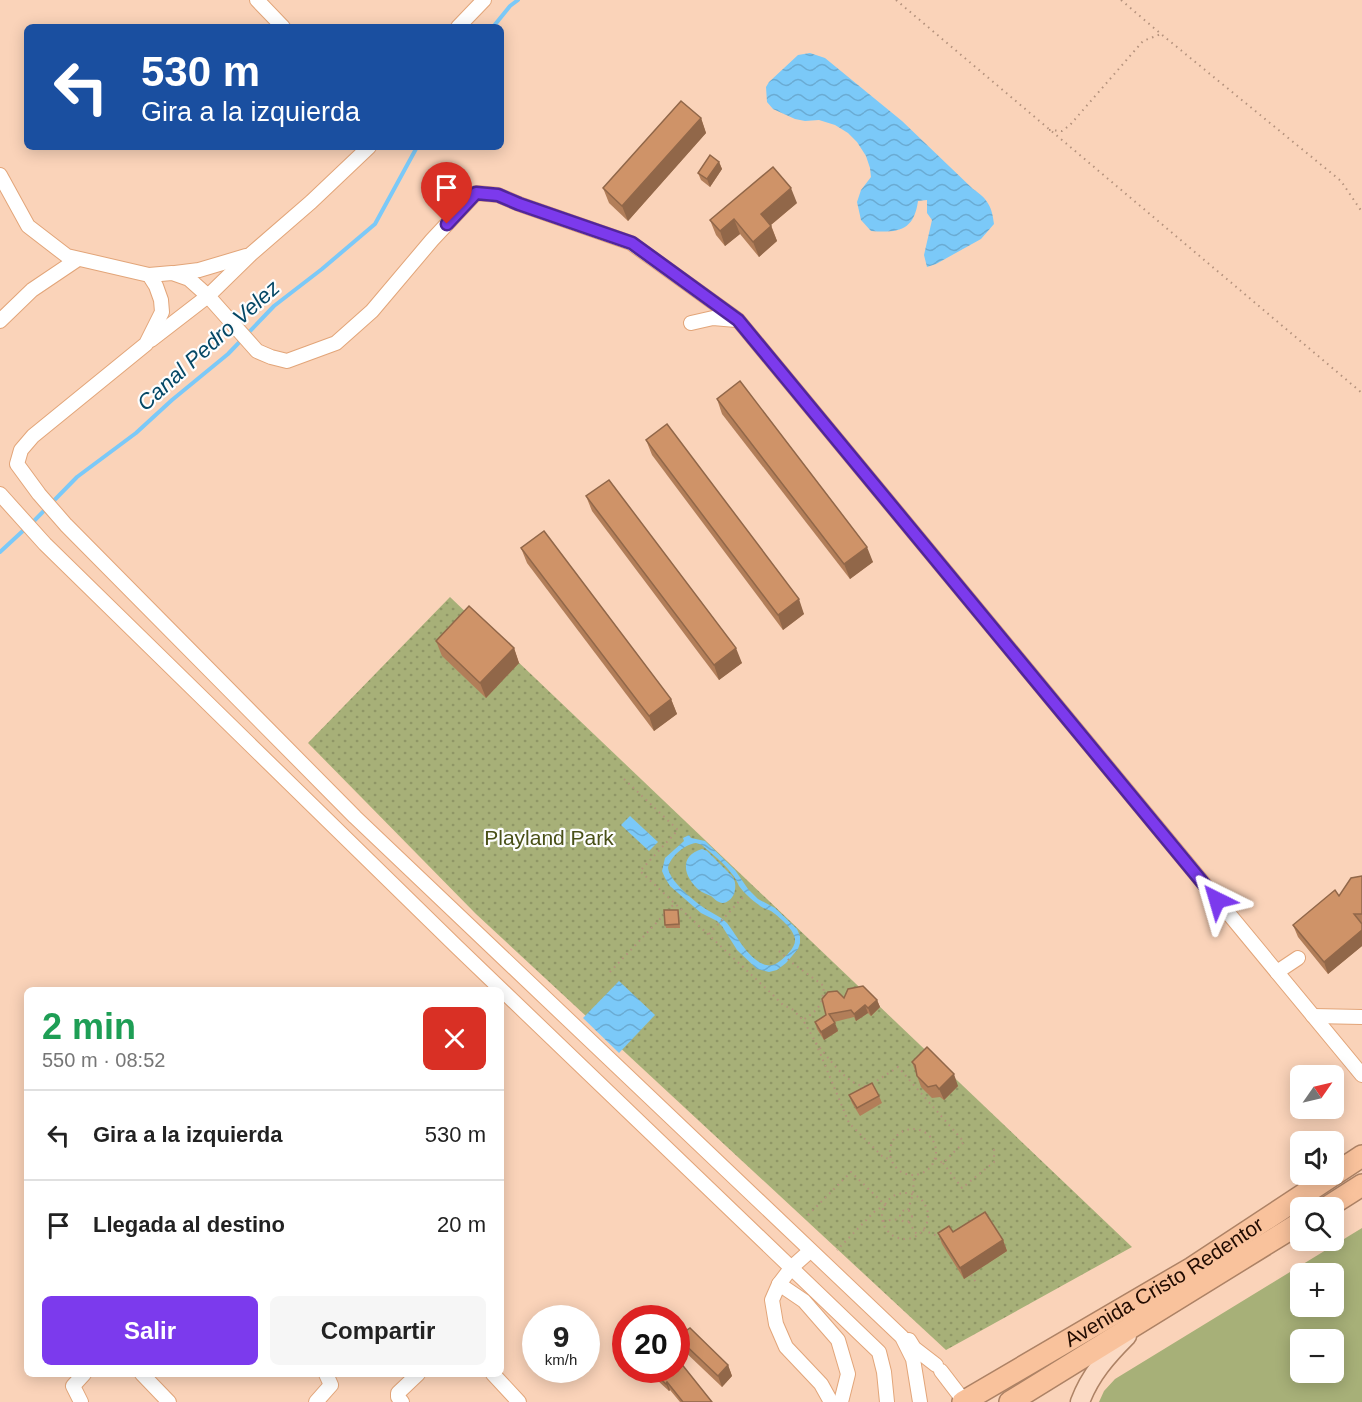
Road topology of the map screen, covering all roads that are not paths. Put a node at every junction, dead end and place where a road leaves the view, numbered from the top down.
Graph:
1 (257, 0) edge
2 (483, 0) edge
3 (280, 24) edge
4 (461, 24) edge
5 (366, 150) edge
6 (0, 175) edge
7 (251, 254) junction
8 (78, 260) junction
9 (172, 273) junction
10 (149, 275) junction
11 (207, 296) junction
12 (738, 320) junction
13 (0, 321) edge
14 (690, 323) dead end
15 (146, 344) junction
16 (0, 494) edge
17 (184, 643) junction
18 (163, 659) junction
19 (210, 670) junction
20 (191, 686) junction
21 (1298, 958) dead end
22 (1277, 972) junction
23 (499, 987) edge
24 (504, 992) edge
25 (1313, 1016) junction
26 (1362, 1017) edge
27 (1362, 1075) edge
28 (1362, 1156) edge
29 (1362, 1185) edge
30 (1343, 1197) edge
31 (1290, 1229) edge
32 (810, 1251) junction
33 (792, 1267) junction
34 (779, 1284) junction
35 (1140, 1322) junction
36 (905, 1335) dead end
37 (1054, 1375) junction
38 (81, 1377) edge
39 (145, 1377) edge
40 (327, 1377) edge
41 (415, 1377) edge
42 (496, 1377) edge
43 (81, 1402) edge
44 (169, 1402) edge
45 (316, 1402) edge
46 (402, 1402) edge
47 (519, 1402) edge
48 (831, 1402) edge
49 (841, 1402) edge
50 (887, 1402) edge
51 (920, 1402) edge
52 (969, 1402) edge
53 (1010, 1402) edge
54 (1028, 1402) edge
55 (1080, 1402) edge

1 - 3 street
2 - 4 street
5 - 7 street
6 - 8 street
7 - 9 street
7 - 11 street
8 - 10 street
8 - 13 street
9 - 10 street
9 - 11 street
10 - 15 street
11 - 12 street
11 - 15 street
12 - 14 street
12 - 22 street
15 - 17 street
16 - 18 street
17 - 18 street
17 - 19 street
18 - 20 street
19 - 20 street
19 - 32 street
20 - 23 street
21 - 22 street
22 - 25 street
24 - 33 street
25 - 26 street
25 - 27 street
28 - 52 highway, Avenida Cristo Redentor
29 - 30 highway
31 - 35 highway, Avenida Cristo Redentor
32 - 33 street
32 - 51 street
33 - 34 street
33 - 50 street
34 - 48 street
34 - 49 street
35 - 37 highway, Avenida Cristo Redentor
35 - 55 main road
36 - 52 street
37 - 53 highway, Avenida Cristo Redentor
37 - 54 highway
38 - 43 street
39 - 44 street
40 - 45 street
41 - 46 street
42 - 47 street

